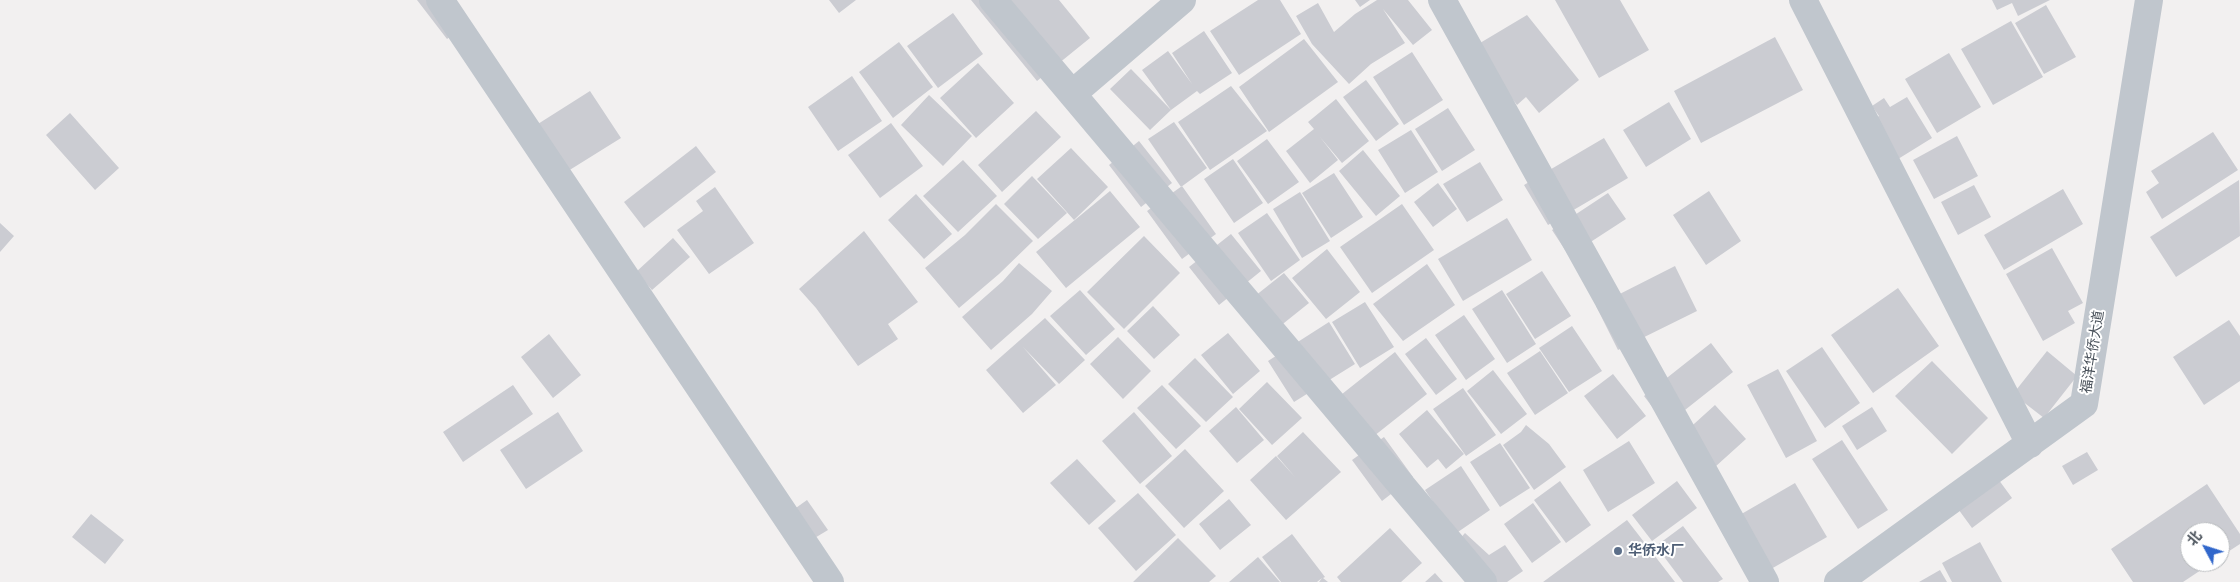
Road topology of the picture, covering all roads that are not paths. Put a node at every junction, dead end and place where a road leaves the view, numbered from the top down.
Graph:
1 (440, 0) edge
2 (993, 0) edge
3 (1182, 0) edge
4 (1442, 0) edge
5 (1804, 0) edge
6 (2149, 0) edge
7 (1072, 94) junction
8 (2030, 444) junction
9 (830, 582) edge
10 (1483, 582) edge
11 (1765, 582) edge
12 (1838, 582) edge

1 - 9 street
2 - 7 street
3 - 7 street
4 - 11 street
5 - 8 street
6 - 8 street, 福洋华侨大道
7 - 10 street
8 - 12 street, 福洋华侨大道

